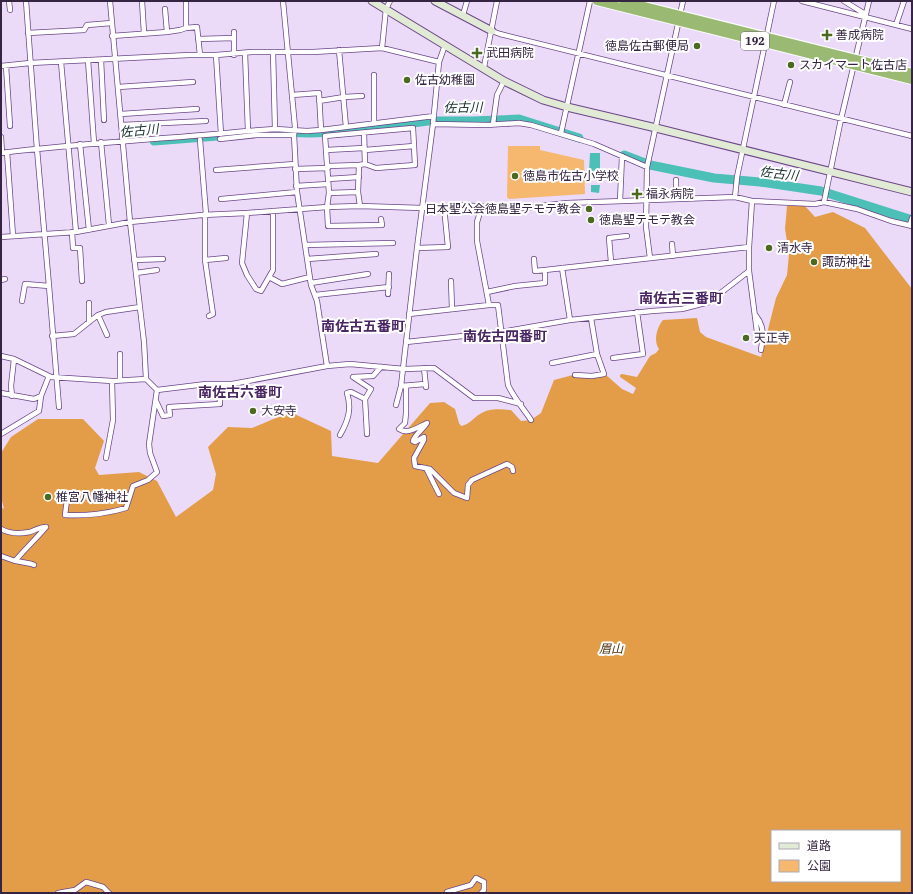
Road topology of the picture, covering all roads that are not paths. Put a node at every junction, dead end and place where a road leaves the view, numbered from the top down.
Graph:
1 (10, 1) edge
2 (26, 1) edge
3 (110, 1) edge
4 (142, 1) edge
5 (186, 1) edge
6 (283, 1) edge
7 (372, 1) edge
8 (390, 1) edge
9 (435, 1) edge
10 (467, 1) edge
11 (497, 1) edge
12 (590, 1) edge
13 (597, 1) edge
14 (624, 1) edge
15 (683, 1) edge
16 (774, 1) edge
17 (802, 1) edge
18 (844, 1) edge
19 (869, 1) edge
20 (904, 1) edge
21 (165, 9) dead end
22 (386, 9) junction
23 (10, 10) dead end
24 (463, 15) junction
25 (865, 15) junction
26 (680, 18) junction
27 (112, 23) junction
28 (896, 25) junction
29 (186, 28) junction
30 (912, 29) edge
31 (492, 31) junction
32 (167, 32) junction
33 (234, 32) dead end
34 (28, 33) junction
35 (144, 33) junction
36 (112, 36) junction
37 (234, 38) junction
38 (198, 39) junction
39 (766, 40) junction
40 (445, 45) junction
41 (382, 48) junction
42 (339, 50) junction
43 (273, 52) junction
44 (288, 52) junction
45 (245, 53) junction
46 (579, 54) junction
47 (200, 55) junction
48 (234, 55) junction
49 (216, 56) junction
50 (116, 59) junction
51 (88, 60) junction
52 (100, 60) junction
53 (61, 62) junction
54 (439, 62) junction
55 (855, 62) junction
56 (30, 63) junction
57 (3, 66) edge
58 (484, 67) junction
59 (912, 73) edge
60 (374, 75) dead end
61 (668, 76) junction
62 (504, 80) junction
63 (912, 80) edge
64 (193, 82) dead end
65 (790, 82) dead end
66 (118, 88) junction
67 (292, 95) junction
68 (362, 96) dead end
69 (344, 97) junction
70 (754, 98) junction
71 (319, 100) junction
72 (784, 105) junction
73 (567, 107) junction
74 (197, 109) dead end
75 (121, 114) junction
76 (841, 119) junction
77 (104, 120) dead end
78 (433, 121) junction
79 (493, 121) junction
80 (206, 122) dead end
81 (374, 123) junction
82 (412, 123) junction
83 (122, 125) junction
84 (10, 126) dead end
85 (346, 127) junction
86 (656, 128) junction
87 (275, 129) junction
88 (321, 130) junction
89 (248, 131) junction
90 (561, 132) junction
91 (294, 133) junction
92 (364, 133) junction
93 (220, 136) junction
94 (912, 136) edge
95 (1, 138) edge
96 (200, 140) dead end
97 (123, 142) junction
98 (94, 143) junction
99 (101, 144) junction
100 (81, 146) junction
101 (414, 146) junction
102 (68, 147) junction
103 (364, 149) junction
104 (743, 149) junction
105 (37, 150) junction
106 (326, 150) junction
107 (5, 153) edge
108 (622, 156) junction
109 (359, 164) junction
110 (365, 164) junction
111 (648, 165) junction
112 (295, 166) junction
113 (328, 167) junction
114 (216, 170) dead end
115 (830, 171) junction
116 (359, 177) junction
117 (676, 180) dead end
118 (328, 182) junction
119 (296, 186) junction
120 (297, 192) junction
121 (358, 192) junction
122 (912, 192) edge
123 (329, 193) junction
124 (735, 197) junction
125 (221, 199) dead end
126 (676, 199) junction
127 (825, 199) junction
128 (646, 200) junction
129 (620, 201) junction
130 (752, 201) junction
131 (360, 206) junction
132 (482, 206) junction
133 (326, 207) junction
134 (444, 207) junction
135 (422, 208) junction
136 (299, 209) junction
137 (273, 211) junction
138 (247, 213) junction
139 (205, 214) junction
140 (381, 219) dead end
141 (130, 222) junction
142 (911, 223) edge
143 (110, 225) junction
144 (89, 230) junction
145 (74, 232) junction
146 (44, 234) junction
147 (624, 235) dead end
148 (13, 236) junction
149 (1, 237) edge
150 (392, 243) dead end
151 (672, 244) dead end
152 (304, 245) junction
153 (749, 247) junction
154 (417, 248) junction
155 (376, 254) dead end
156 (673, 256) junction
157 (226, 258) dead end
158 (650, 258) junction
159 (163, 259) dead end
160 (307, 259) junction
161 (534, 259) dead end
162 (134, 260) junction
163 (205, 260) junction
164 (611, 262) junction
165 (562, 268) junction
166 (157, 270) dead end
167 (545, 270) junction
168 (749, 271) junction
169 (136, 273) junction
170 (368, 274) dead end
171 (390, 274) dead end
172 (269, 277) junction
173 (310, 277) junction
174 (82, 281) dead end
175 (451, 281) dead end
176 (311, 283) junction
177 (49, 286) junction
178 (389, 287) junction
179 (487, 292) junction
180 (388, 294) dead end
181 (315, 295) junction
182 (22, 301) dead end
183 (89, 303) dead end
184 (489, 305) junction
185 (140, 307) junction
186 (452, 310) junction
187 (637, 312) junction
188 (409, 314) junction
189 (98, 315) junction
190 (209, 316) dead end
191 (755, 316) junction
192 (591, 318) junction
193 (570, 320) junction
194 (89, 322) junction
195 (501, 332) junction
196 (757, 332) dead end
197 (106, 335) dead end
198 (52, 336) junction
199 (406, 342) junction
200 (762, 350) dead end
201 (120, 354) dead end
202 (597, 354) junction
203 (1, 356) edge
204 (612, 358) dead end
205 (14, 359) junction
206 (552, 363) dead end
207 (327, 366) junction
208 (381, 367) junction
209 (424, 368) junction
210 (404, 370) junction
211 (576, 375) dead end
212 (49, 376) junction
213 (56, 378) junction
214 (146, 378) junction
215 (120, 380) junction
216 (112, 381) junction
217 (219, 384) junction
218 (404, 386) junction
219 (157, 390) junction
220 (1, 393) edge
221 (12, 396) junction
222 (41, 396) junction
223 (365, 399) junction
224 (156, 401) junction
225 (521, 404) junction
226 (396, 405) dead end
227 (59, 406) dead end
228 (531, 420) dead end
229 (1, 434) edge
230 (367, 434) dead end
231 (340, 435) dead end
232 (106, 458) dead end
233 (426, 468) junction
234 (513, 471) dead end
235 (439, 494) dead end
236 (74, 497) dead end
237 (1, 529) edge
238 (1, 556) edge
239 (16, 560) junction
240 (34, 565) dead end
241 (58, 893) edge
242 (109, 893) edge
243 (446, 893) edge
244 (481, 893) edge

1 - 23 street
2 - 34 street
3 - 27 street
4 - 35 street
5 - 29 street
6 - 44 street
7 - 22 street
8 - 22 street
9 - 24 street
10 - 24 street
11 - 31 street
12 - 46 street
13 - 26 highway, 192
14 - 26 highway, 192
15 - 26 street
16 - 39 street
17 - 25 street
18 - 25 street
19 - 25 street
20 - 28 street
21 - 32 street
22 - 40 street
22 - 41 street
24 - 31 street
25 - 28 street
25 - 55 street
26 - 39 highway, 192
26 - 61 street
27 - 34 street
27 - 36 street
28 - 30 street
29 - 32 street
29 - 38 street
31 - 46 street
31 - 58 street
32 - 35 street
33 - 37 street
34 - 56 street
35 - 36 street
36 - 50 street
37 - 38 street
37 - 48 street
38 - 47 street
39 - 55 highway, 192
39 - 70 street
40 - 54 street
40 - 58 street
41 - 42 street
41 - 54 street
42 - 44 street
42 - 69 street
43 - 44 street
43 - 45 street
43 - 87 street
44 - 67 street
45 - 48 street
45 - 89 street
46 - 61 street
46 - 73 street
47 - 49 street
47 - 50 street
48 - 49 street
49 - 93 street
50 - 52 street
50 - 66 street
51 - 52 street
51 - 53 street
51 - 98 street
52 - 77 street
53 - 56 street
53 - 102 street
54 - 78 street
55 - 59 highway, 192
55 - 63 highway, 192
55 - 76 street
56 - 57 street
56 - 105 street
57 - 84 street
58 - 62 street
60 - 81 street
61 - 70 street
61 - 86 street
62 - 73 street
62 - 79 street
64 - 66 street
65 - 72 street
66 - 75 street
67 - 71 street
67 - 91 street
68 - 69 street
69 - 71 street
69 - 85 street
70 - 72 street
70 - 104 street
71 - 88 street
72 - 76 street
73 - 86 street
73 - 90 street
74 - 75 street
75 - 83 street
76 - 94 street
76 - 115 street
78 - 79 street
78 - 82 street
78 - 135 street
79 - 90 street
80 - 83 street
81 - 82 street
81 - 85 street
82 - 92 street
82 - 101 street
83 - 97 street
85 - 88 street
86 - 104 street
86 - 111 street
87 - 89 street
87 - 91 street
88 - 91 street
89 - 93 street
90 - 108 street
91 - 93 street
91 - 112 street
92 - 103 street
92 - 106 street
93 - 97 street
95 - 107 street
96 - 139 street
97 - 99 street
97 - 141 street
98 - 99 street
98 - 100 street
99 - 143 street
100 - 102 street
100 - 144 street
101 - 103 street
101 - 110 street
102 - 105 street
102 - 145 street
103 - 106 street
103 - 110 street
104 - 115 street
104 - 124 street
105 - 107 street
105 - 146 street
106 - 113 street
107 - 148 street
108 - 111 street
108 - 129 street
109 - 110 street
109 - 113 street
109 - 116 street
111 - 128 street
112 - 113 street
112 - 114 street
112 - 119 street
113 - 118 street
115 - 122 street
115 - 127 street
116 - 118 street
116 - 121 street
117 - 126 street
118 - 119 street
118 - 123 street
119 - 120 street
120 - 125 street
120 - 136 street
121 - 123 street
121 - 131 street
123 - 133 street
124 - 126 street
124 - 130 street
126 - 128 street
127 - 130 street
127 - 142 street
128 - 129 street
128 - 158 street
129 - 132 street
130 - 153 street
131 - 133 street
131 - 135 street
132 - 134 street
132 - 179 street
133 - 136 street
133 - 140 street
134 - 135 street
134 - 154 street
135 - 154 street
136 - 137 street
136 - 152 street
137 - 138 street
137 - 172 street
138 - 139 street
138 - 172 street
139 - 141 street
139 - 163 street
141 - 143 street
141 - 162 street
143 - 144 street
144 - 145 street
145 - 146 street
145 - 174 street
146 - 148 street
146 - 177 street
147 - 164 street
148 - 149 street
150 - 152 street
151 - 156 street
152 - 160 street
153 - 156 street
153 - 168 street
154 - 188 street
155 - 160 street
156 - 158 street
157 - 163 street
158 - 164 street
159 - 162 street
160 - 173 street
161 - 167 street
162 - 169 street
163 - 190 street
164 - 165 street
165 - 167 street
165 - 193 street
166 - 169 street
167 - 179 street
168 - 187 street
168 - 191 street
169 - 185 street
170 - 176 street
171 - 178 street
172 - 173 street
173 - 176 street
175 - 186 street
176 - 181 street
177 - 182 street
177 - 198 street
178 - 180 street
178 - 181 street
179 - 184 street
181 - 207 street
183 - 194 street
184 - 186 street
184 - 195 street
185 - 189 street
185 - 214 street
186 - 188 street
187 - 192 street
187 - 204 street
188 - 199 street
189 - 194 street
189 - 197 street
191 - 196 street
191 - 200 street
192 - 193 street
192 - 202 street
193 - 195 street
194 - 198 street
195 - 199 street
195 - 225 street
198 - 213 street
199 - 210 street
201 - 215 street
202 - 206 street
202 - 211 street
203 - 205 street
205 - 212 street
205 - 221 street
207 - 208 street
207 - 217 street
208 - 210 street
208 - 223 street
209 - 210 street
209 - 218 street
209 - 225 street
210 - 218 street
212 - 213 street
212 - 222 street
213 - 216 street
213 - 227 street
214 - 215 street
214 - 219 street
215 - 216 street
216 - 232 street
217 - 219 street
217 - 224 street
218 - 226 street
218 - 233 street
219 - 224 street
220 - 221 street
221 - 222 street
222 - 229 street
223 - 230 street
223 - 231 street
224 - 236 street
225 - 228 street
233 - 234 street
233 - 235 street
237 - 239 street
238 - 239 street
239 - 240 street
241 - 242 street
243 - 244 street

